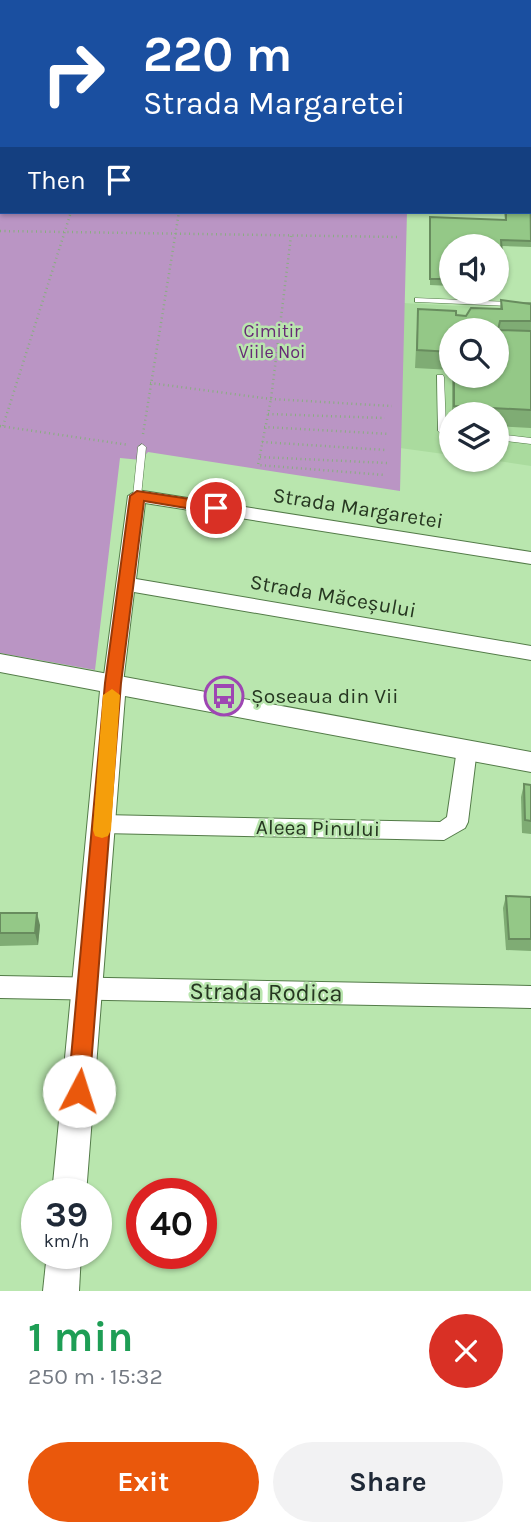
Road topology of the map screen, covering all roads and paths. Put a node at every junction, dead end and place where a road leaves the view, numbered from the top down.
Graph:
1 (81, 0) edge
2 (89, 0) edge
3 (111, 0) edge
4 (70, 214) edge
5 (179, 214) edge
6 (0, 231) edge
7 (65, 232) junction
8 (176, 234) junction
9 (291, 236) junction
10 (398, 237) dead end
11 (418, 300) dead end
12 (439, 301) edge
13 (486, 304) edge
14 (509, 304) edge
15 (531, 305) edge
16 (478, 309) edge
17 (150, 383) junction
18 (271, 399) junction
19 (392, 406) dead end
20 (268, 414) junction
21 (385, 418) dead end
22 (1, 426) edge
23 (264, 427) junction
24 (389, 434) dead end
25 (509, 439) edge
26 (262, 442) junction
27 (531, 442) edge
28 (142, 447) junction
29 (386, 450) dead end
30 (260, 457) junction
31 (387, 463) dead end
32 (386, 475) dead end
33 (137, 496) junction
34 (531, 558) edge
35 (127, 584) junction
36 (531, 653) edge
37 (0, 663) edge
38 (113, 683) junction
39 (467, 748) junction
40 (531, 762) edge
41 (102, 824) junction
42 (0, 987) edge
43 (88, 988) junction
44 (531, 997) edge
45 (70, 1178) edge
46 (63, 1269) edge
47 (61, 1291) edge

1 - 2 path
2 - 3 path
4 - 7 path
5 - 8 path
6 - 7 path
7 - 8 path
7 - 22 path
8 - 9 path
8 - 17 path
9 - 10 path
9 - 18 path
11 - 12 lane
13 - 16 lane
14 - 15 lane
17 - 18 path
17 - 28 path
18 - 19 path
18 - 20 path
20 - 21 path
20 - 23 path
22 - 28 path
23 - 24 path
23 - 26 path
25 - 27 lane
26 - 29 path
26 - 30 path
28 - 33 lane
30 - 31 path
30 - 32 path
33 - 34 street, Strada Margaretei
33 - 35 street
35 - 36 street, Strada Măceșului
35 - 38 street
37 - 38 street
38 - 39 street
38 - 41 street
39 - 40 street
39 - 41 street, Aleea Pinului
41 - 43 street
42 - 43 street, Strada Rodica
43 - 44 street, Strada Rodica
43 - 45 street
46 - 47 street

